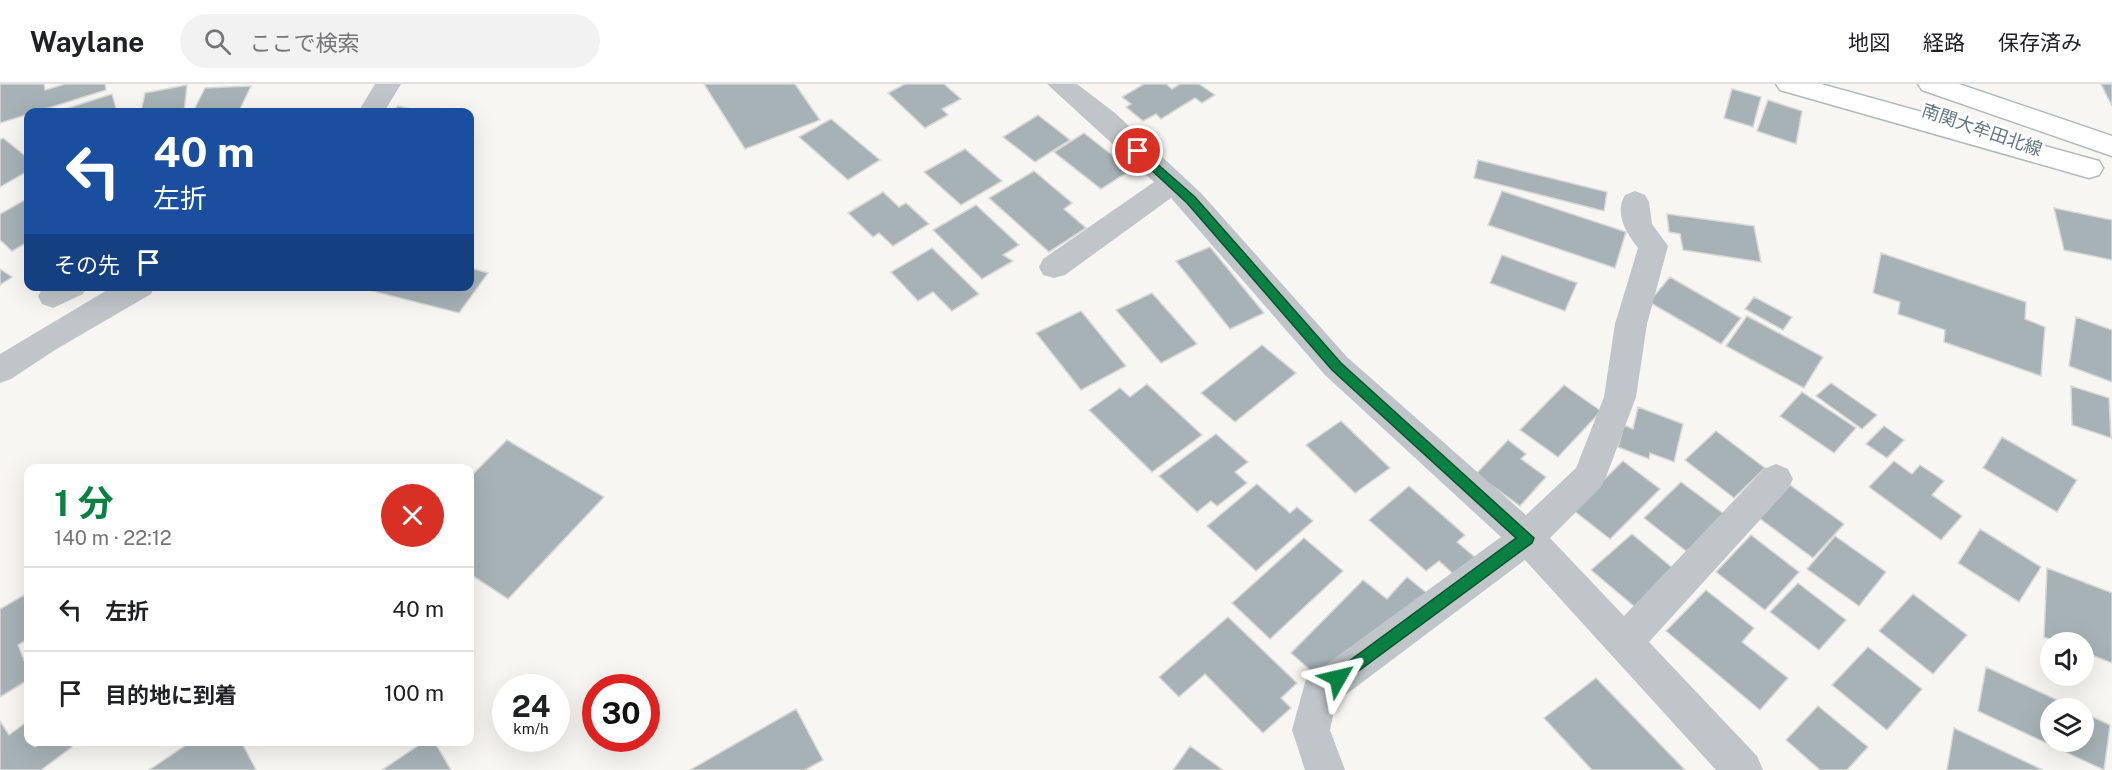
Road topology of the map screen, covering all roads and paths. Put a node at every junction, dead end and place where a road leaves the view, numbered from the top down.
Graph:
1 (388, 84) edge
2 (1060, 84) edge
3 (1789, 84) edge
4 (1851, 84) edge
5 (1931, 84) edge
6 (1953, 84) edge
7 (373, 108) edge
8 (2026, 117) junction
9 (2112, 146) edge
10 (2100, 172) edge
11 (1172, 183) junction
12 (1635, 202) dead end
13 (1054, 267) dead end
14 (131, 291) edge
15 (0, 370) edge
16 (1776, 479) dead end
17 (1527, 538) junction
18 (1624, 643) junction
19 (1325, 770) edge
20 (1743, 770) edge

1 - 7 street
2 - 11 street
3 - 10 main road
4 - 10 main road, 南関大牟田北線
5 - 8 main road, 南関大牟田北線
6 - 8 main road
8 - 9 main road, 南関大牟田北線
11 - 13 street
11 - 17 street
12 - 17 street
14 - 15 street
16 - 18 street
17 - 18 street
17 - 19 street
18 - 20 street

